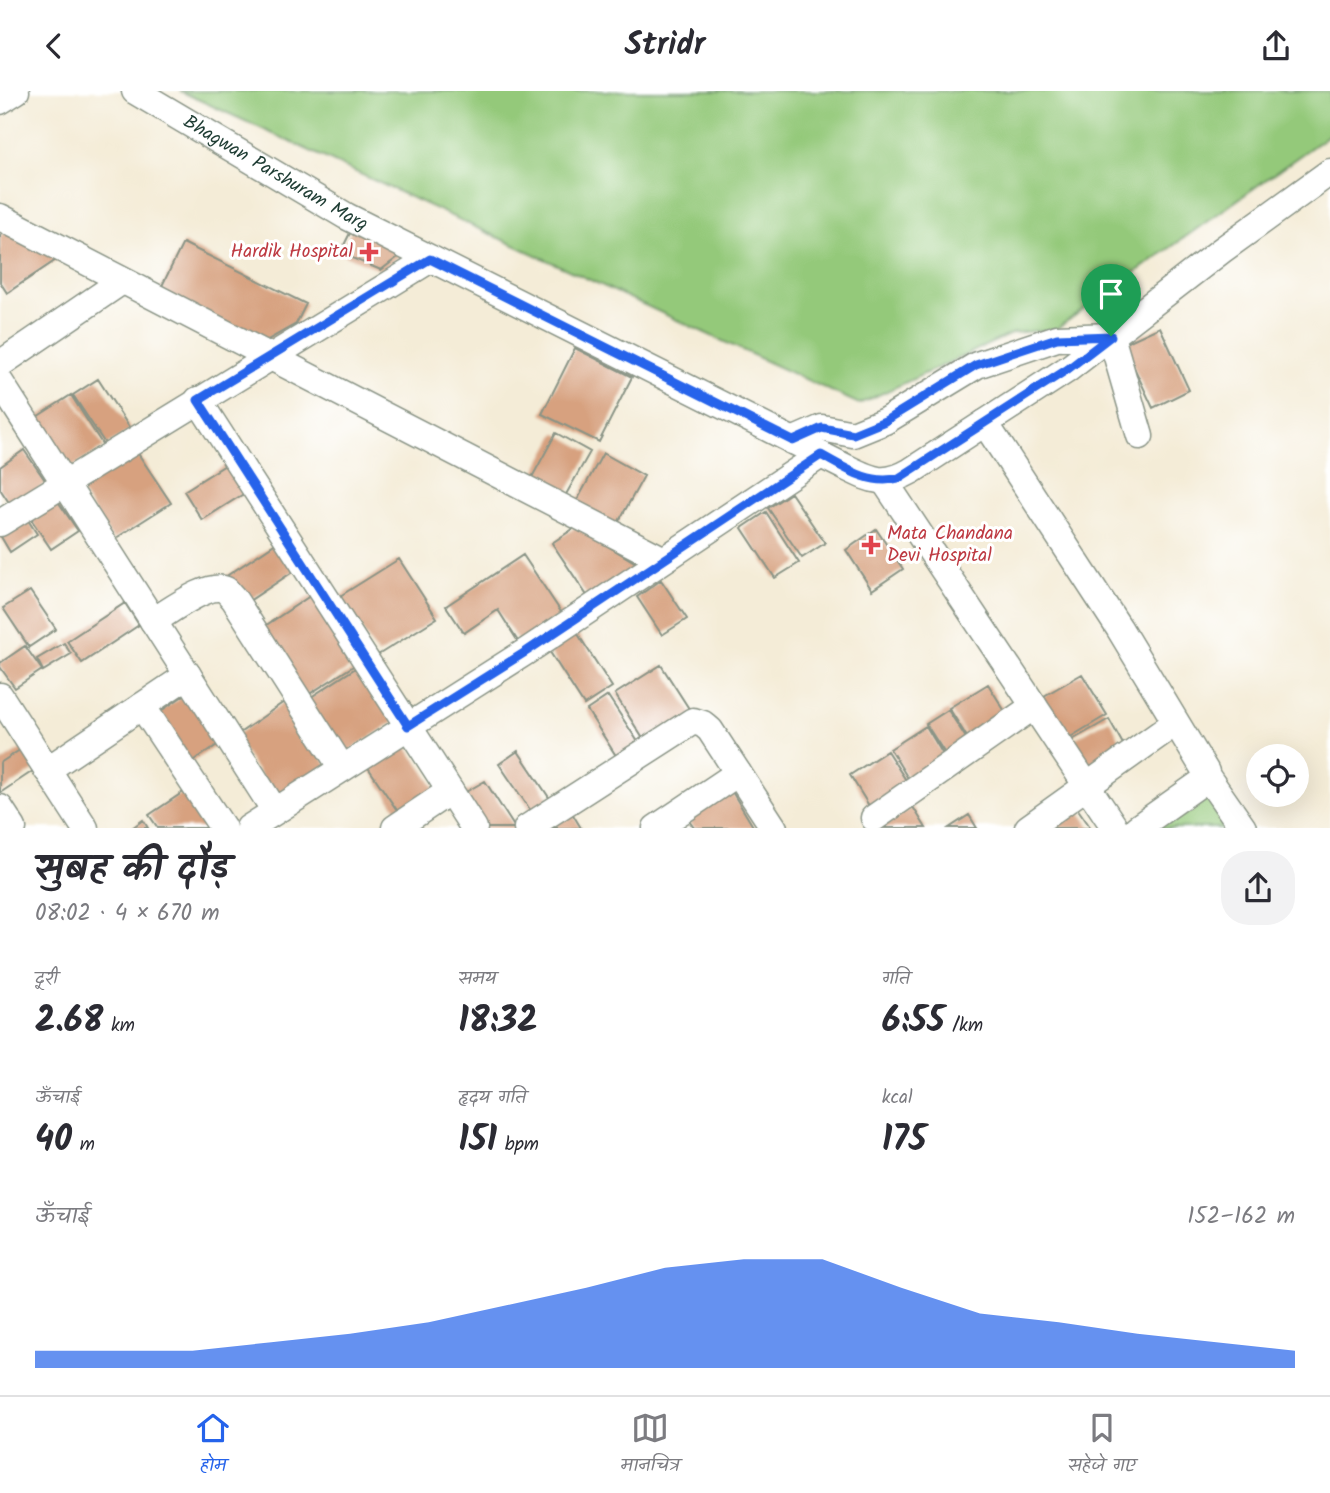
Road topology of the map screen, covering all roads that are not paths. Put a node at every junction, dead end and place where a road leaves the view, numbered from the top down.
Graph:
1 (16, 91) edge
2 (135, 91) edge
3 (0, 101) edge
4 (1330, 172) edge
5 (0, 217) edge
6 (430, 259) junction
7 (122, 281) junction
8 (1111, 336) junction
9 (268, 358) junction
10 (0, 364) edge
11 (4, 395) edge
12 (198, 400) junction
13 (985, 423) junction
14 (1140, 436) dead end
15 (793, 441) junction
16 (821, 455) junction
17 (64, 482) junction
18 (886, 482) junction
19 (0, 523) edge
20 (662, 559) junction
21 (153, 621) junction
22 (188, 675) junction
23 (0, 696) edge
24 (142, 706) junction
25 (1034, 706) junction
26 (1175, 723) junction
27 (408, 726) junction
28 (342, 768) junction
29 (47, 770) junction
30 (738, 773) junction
31 (1206, 775) junction
32 (1087, 786) junction
33 (450, 791) junction
34 (0, 808) edge
35 (275, 811) junction
36 (874, 818) dead end
37 (772, 827) edge
38 (13, 828) edge
39 (85, 828) edge
40 (223, 828) edge
41 (249, 828) edge
42 (395, 828) edge
43 (474, 828) edge
44 (527, 828) edge
45 (656, 828) edge
46 (1028, 828) edge
47 (1115, 828) edge
48 (1137, 828) edge
49 (1242, 828) edge

1 - 3 street
2 - 6 street, Bhagwan Parshuram Marg
4 - 8 street
5 - 7 street
6 - 9 street
6 - 15 street, Bhagwan Parshuram Marg
7 - 9 street
7 - 10 street
8 - 13 street
8 - 14 street
8 - 15 street
9 - 12 street
9 - 20 street
11 - 17 street
12 - 17 street
12 - 27 street
13 - 18 street
13 - 26 street
15 - 16 street, Bhagwan Parshuram Marg
16 - 18 street, Bhagwan Parshuram Marg
16 - 20 street
17 - 19 street
17 - 21 street
18 - 25 street
20 - 27 street
21 - 22 street
21 - 28 street
22 - 24 street
22 - 35 street
23 - 29 street
24 - 29 street
24 - 40 street
25 - 32 street
25 - 36 street
26 - 31 street
26 - 32 street
27 - 28 street
27 - 33 street
28 - 35 street
29 - 39 street
30 - 37 street
30 - 44 street
30 - 45 street
31 - 48 street
31 - 49 street
32 - 46 street
32 - 47 street
33 - 42 street
33 - 43 street
34 - 38 street
35 - 41 street

